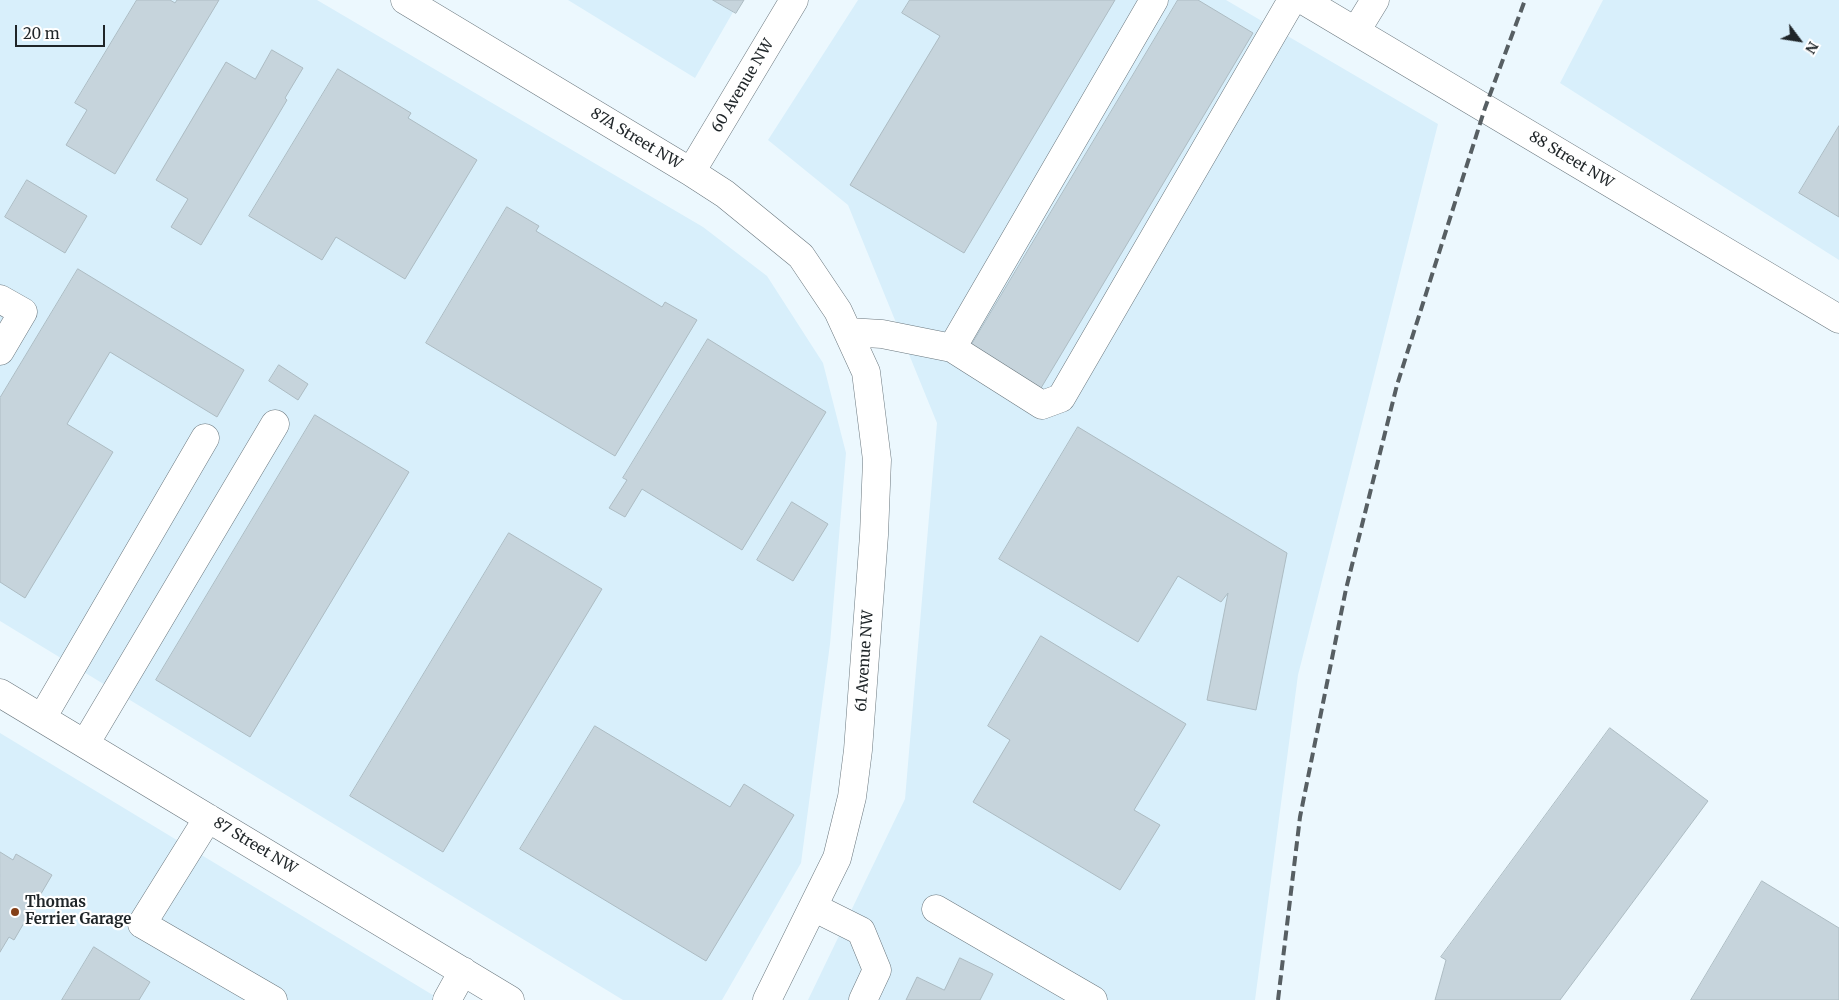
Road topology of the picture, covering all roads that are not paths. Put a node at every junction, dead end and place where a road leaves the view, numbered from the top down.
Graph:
1 (405, 0) edge
2 (794, 0) edge
3 (1154, 0) edge
4 (1292, 0) edge
5 (1303, 0) edge
6 (1375, 0) edge
7 (1356, 32) junction
8 (691, 172) junction
9 (0, 299) edge
10 (1839, 319) edge
11 (843, 321) junction
12 (952, 348) junction
13 (0, 351) edge
14 (275, 424) dead end
15 (205, 438) dead end
16 (0, 693) edge
17 (42, 718) junction
18 (85, 744) junction
19 (208, 818) junction
20 (813, 907) junction
21 (936, 910) dead end
22 (463, 972) junction
23 (272, 1000) edge
24 (447, 1000) edge
25 (510, 1000) edge
26 (767, 1000) edge
27 (863, 1000) edge
28 (1093, 1000) edge

1 - 8 street, 87A Street NW
2 - 8 street, 60 Avenue NW
3 - 12 street
4 - 12 street
5 - 7 street, 88 Street NW
6 - 7 street
7 - 10 street, 88 Street NW
8 - 11 street, 87A Street NW
9 - 13 street
11 - 12 street
11 - 20 street, 61 Avenue NW
14 - 18 street
15 - 17 street
16 - 17 street, 87 Street NW
17 - 18 street, 87 Street NW
18 - 19 street, 87 Street NW
19 - 22 street, 87 Street NW
19 - 23 street
20 - 26 street, 61 Avenue NW
20 - 27 street
21 - 28 street
22 - 24 street
22 - 25 street, 87 Street NW

